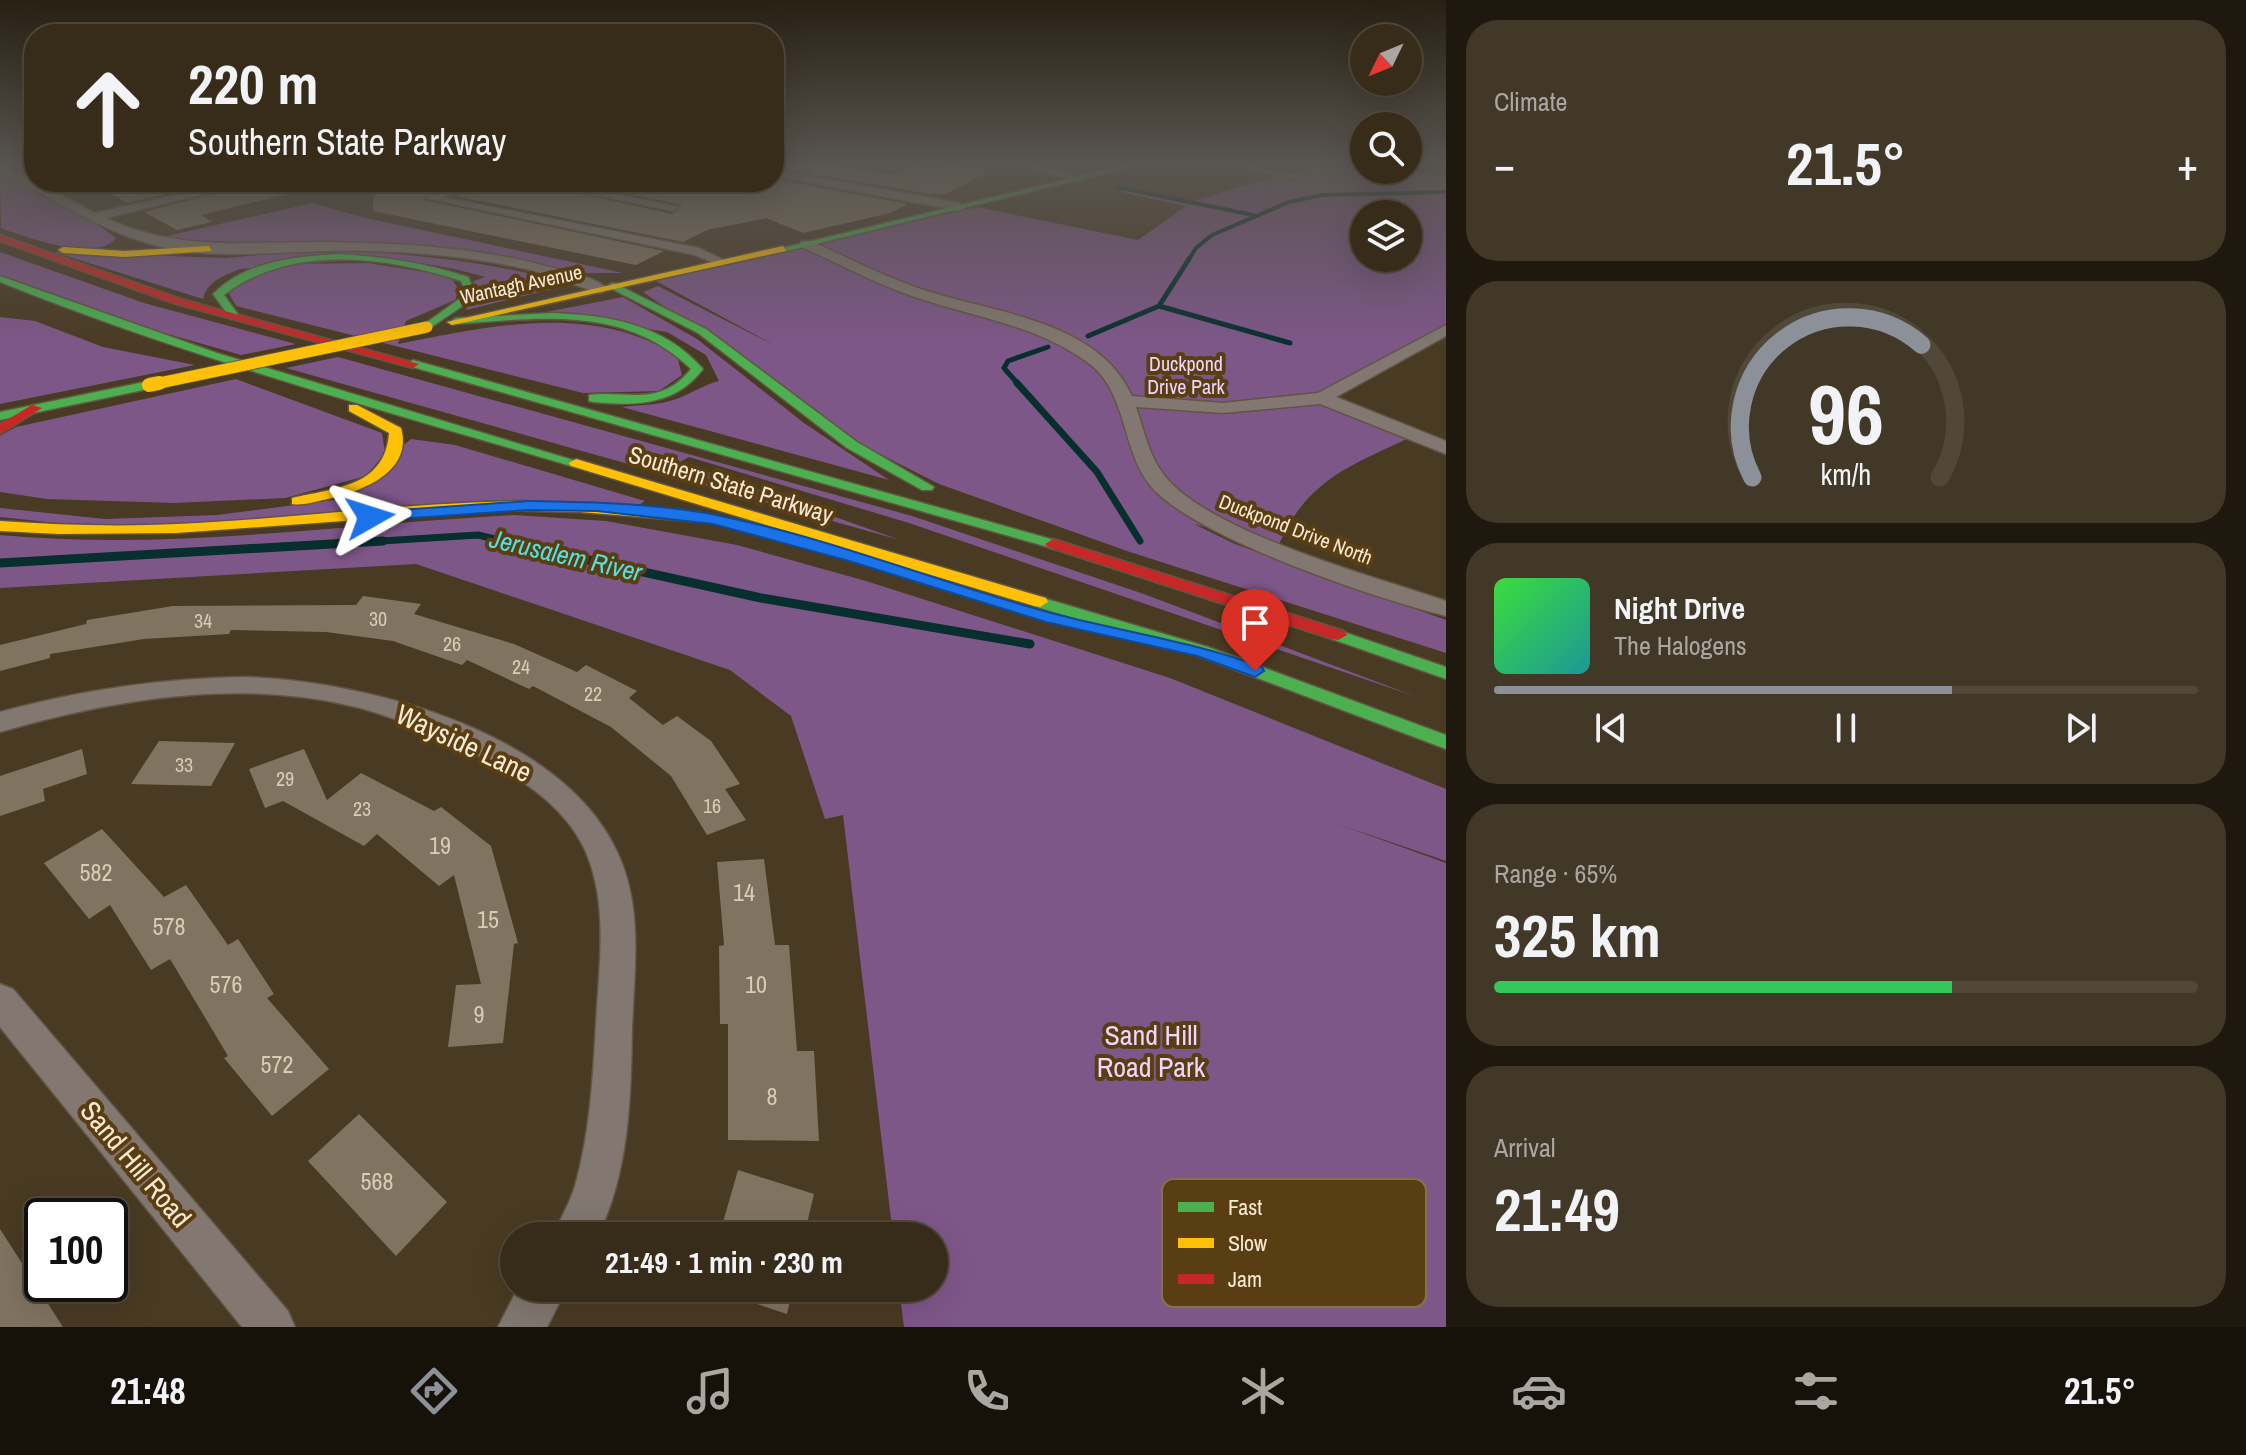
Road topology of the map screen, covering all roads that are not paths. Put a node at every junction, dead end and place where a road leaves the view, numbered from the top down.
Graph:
1 (113, 225) edge
2 (565, 225) edge
3 (885, 225) edge
4 (118, 228) junction
5 (1, 239) edge
6 (806, 244) junction
7 (337, 247) junction
8 (209, 249) junction
9 (80, 251) junction
10 (182, 253) junction
11 (721, 262) junction
12 (0, 279) edge
13 (608, 288) junction
14 (31, 313) dead end
15 (235, 317) junction
16 (456, 321) junction
17 (427, 327) junction
18 (1446, 330) edge
19 (1424, 343) junction
20 (1446, 349) edge
21 (209, 353) junction
22 (411, 362) junction
23 (282, 375) junction
24 (1322, 398) junction
25 (1126, 401) junction
26 (36, 408) junction
27 (0, 416) edge
28 (0, 430) edge
29 (1446, 448) edge
30 (236, 506) dead end
31 (0, 526) edge
32 (1019, 532) junction
33 (1446, 609) edge
34 (1202, 651) junction
35 (1446, 673) edge
36 (0, 722) edge
37 (1446, 742) edge
38 (0, 1000) edge
39 (580, 1222) edge
40 (536, 1302) edge
41 (272, 1327) edge
42 (521, 1327) edge

1 - 4 street
2 - 11 street
3 - 6 main road, Wantagh Avenue
4 - 8 street
4 - 9 main road
4 - 10 street
5 - 9 main road
5 - 15 main road, Southern State Parkway
6 - 11 main road, Wantagh Avenue
6 - 25 street, Duckpond Drive North
7 - 8 street
7 - 10 street
7 - 13 street
8 - 10 main road
9 - 10 main road
11 - 13 main road, Wantagh Avenue
12 - 21 main road, Southern State Parkway
13 - 16 main road, Wantagh Avenue
13 - 32 main road
14 - 21 main road
15 - 17 main road
15 - 22 main road, Southern State Parkway
16 - 17 main road, Wantagh Avenue
16 - 22 main road
17 - 26 main road, Wantagh Avenue, bridge
18 - 19 street
19 - 20 street
19 - 24 street
21 - 23 main road, Southern State Parkway
22 - 32 main road, Southern State Parkway
23 - 30 main road
23 - 34 main road, Southern State Parkway
24 - 25 street
24 - 29 street
25 - 33 street, Duckpond Drive North
26 - 27 main road, Wantagh Avenue
26 - 28 main road
31 - 34 main road
32 - 35 main road, Southern State Parkway
34 - 37 main road, Southern State Parkway
36 - 39 street, Wayside Lane
38 - 41 street, Sand Hill Road
40 - 42 street

